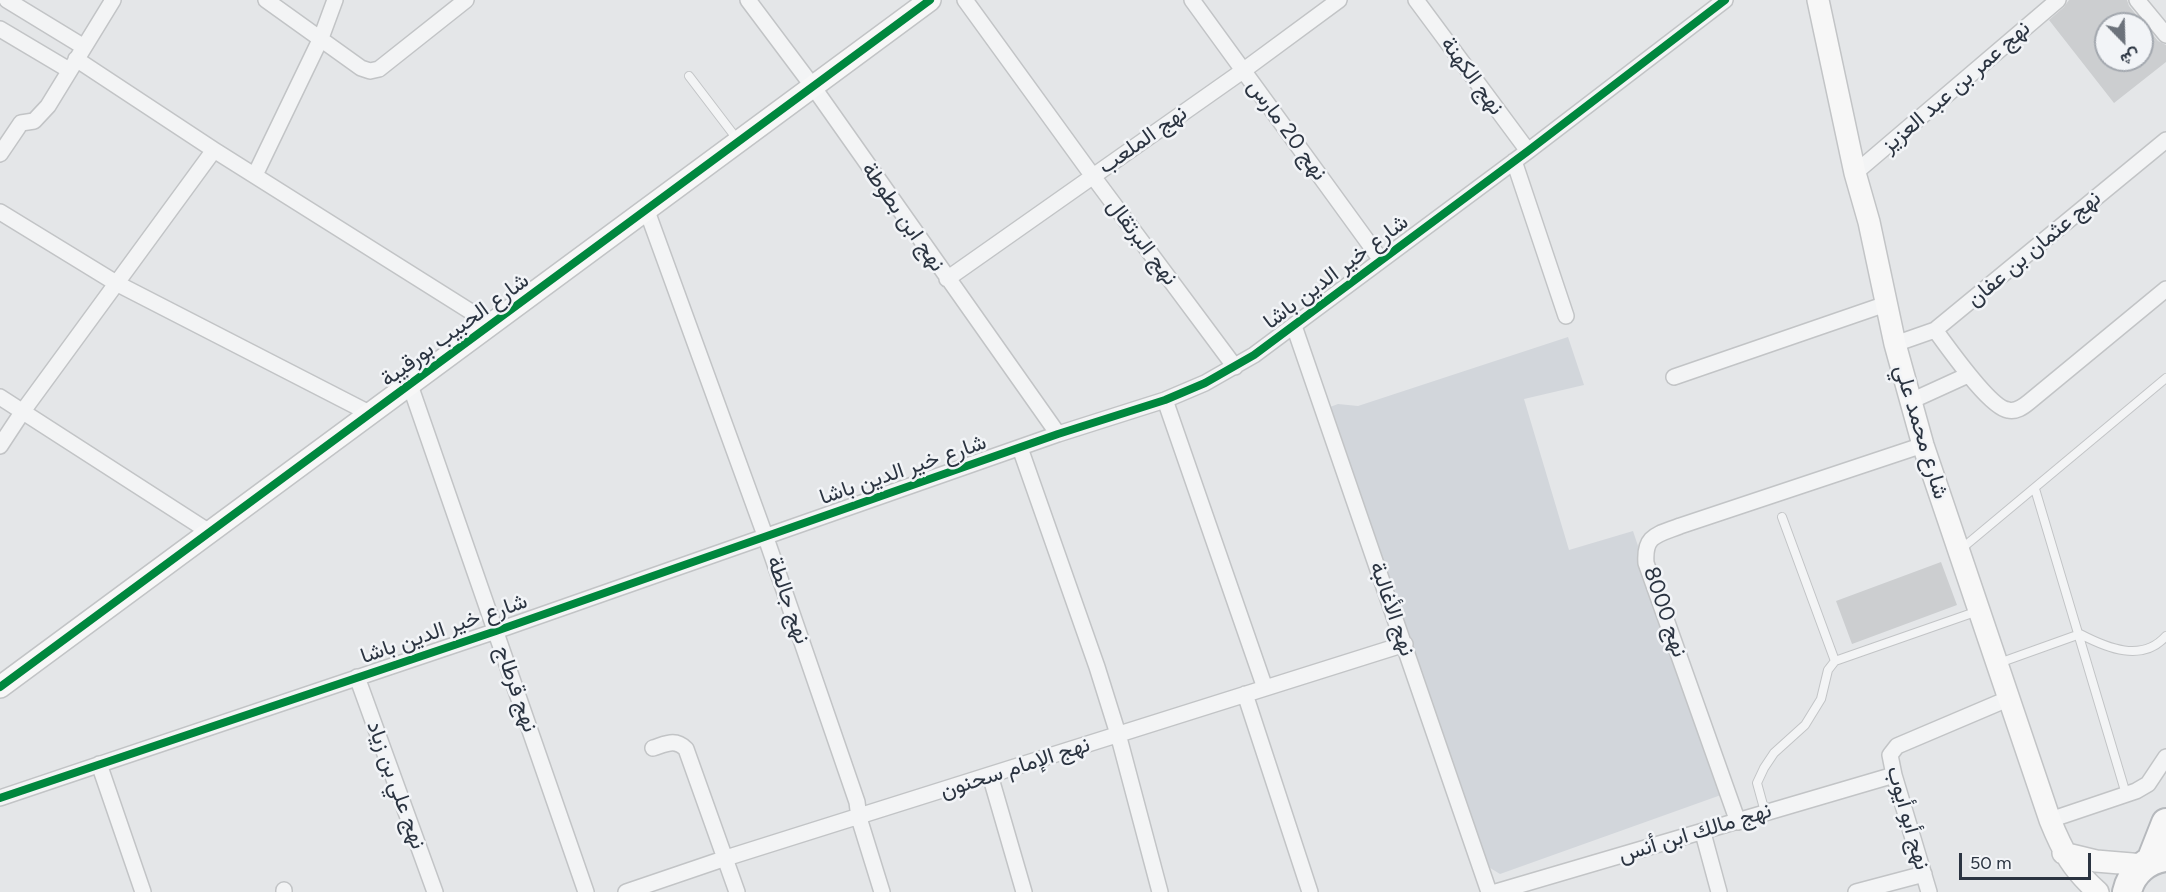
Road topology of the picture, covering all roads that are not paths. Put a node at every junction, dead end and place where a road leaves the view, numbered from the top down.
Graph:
1 (7, 0) edge
2 (113, 0) edge
3 (266, 0) edge
4 (335, 0) edge
5 (466, 0) edge
6 (748, 0) edge
7 (930, 0) edge
8 (965, 0) edge
9 (1192, 0) edge
10 (1339, 0) edge
11 (1416, 0) edge
12 (1725, 0) edge
13 (1818, 0) edge
14 (2058, 0) edge
15 (2142, 2) edge
16 (0, 30) edge
17 (2166, 35) edge
18 (321, 38) junction
19 (76, 59) junction
20 (1244, 70) junction
21 (690, 76) dead end
22 (814, 88) junction
23 (2166, 140) edge
24 (740, 143) junction
25 (214, 150) junction
26 (1528, 151) junction
27 (0, 154) edge
28 (1514, 161) junction
29 (1855, 173) junction
30 (255, 175) junction
31 (1092, 175) junction
32 (646, 210) junction
33 (0, 212) edge
34 (1381, 260) junction
35 (947, 279) junction
36 (116, 283) junction
37 (2166, 289) edge
38 (1886, 304) junction
39 (1566, 316) dead end
40 (492, 325) junction
41 (1294, 326) junction
42 (1935, 330) junction
43 (1895, 344) junction
44 (1235, 367) junction
45 (1968, 375) junction
46 (1674, 377) dead end
47 (2166, 378) edge
48 (410, 385) junction
49 (0, 397) edge
50 (1164, 400) junction
51 (1911, 401) junction
52 (23, 411) junction
53 (371, 414) junction
54 (1058, 434) junction
55 (1923, 445) junction
56 (0, 446) edge
57 (1020, 448) junction
58 (2035, 489) junction
59 (1782, 517) dead end
60 (211, 533) junction
61 (766, 538) junction
62 (1958, 551) junction
63 (1979, 610) junction
64 (496, 631) junction
65 (2080, 634) junction
66 (2166, 636) edge
67 (1405, 644) junction
68 (1835, 661) junction
69 (1998, 663) junction
70 (357, 677) junction
71 (0, 687) edge
72 (1265, 688) junction
73 (1245, 694) junction
74 (2010, 698) junction
75 (1118, 734) junction
76 (654, 748) dead end
77 (2166, 757) edge
78 (99, 764) junction
79 (990, 775) junction
80 (1894, 775) junction
81 (2126, 794) junction
82 (0, 798) edge
83 (1765, 812) junction
84 (859, 818) junction
85 (2050, 820) junction
86 (1738, 822) junction
87 (2166, 823) edge
88 (1703, 832) junction
89 (2063, 853) junction
90 (726, 858) junction
91 (2154, 861) edge
92 (1924, 874) junction
93 (1514, 889) edge
94 (143, 892) edge
95 (435, 892) edge
96 (586, 892) edge
97 (626, 892) edge
98 (737, 892) edge
99 (882, 892) edge
100 (1024, 892) edge
101 (1160, 892) edge
102 (1310, 892) edge
103 (1489, 892) edge
104 (1496, 892) edge
105 (1719, 892) edge
106 (1856, 892) edge
107 (1929, 892) edge
108 (2098, 892) edge
109 (2127, 892) edge

1 - 19 street
2 - 19 street
3 - 18 street
4 - 18 street
5 - 18 street
6 - 22 street, نهج ابن بطوطة
7 - 22 street, شارع الحبيب بورقيبة
8 - 31 street, نهج البرتقال
9 - 20 street, نهج 20 مارس
10 - 20 street, نهج الملعب
11 - 26 street, نهج الكهنة
12 - 26 street, شارع خير الدين باشا
13 - 29 street, شارع محمد علي
14 - 29 street, نهج عمر بن عبد العزيز
15 - 17 street
16 - 19 street
18 - 30 street
19 - 25 street
19 - 27 street
20 - 31 street, نهج الملعب
20 - 34 street, نهج 20 مارس
21 - 24 lane
22 - 24 street, شارع الحبيب بورقيبة
22 - 35 street, نهج ابن بطوطة
23 - 42 street, نهج عثمان بن عفان
24 - 32 street, شارع الحبيب بورقيبة
25 - 30 street
25 - 36 street
26 - 28 street, شارع خير الدين باشا
28 - 34 street, شارع خير الدين باشا
28 - 39 street
29 - 38 street, شارع محمد علي
30 - 40 street
31 - 35 street, نهج الملعب
31 - 44 street, نهج البرتقال
32 - 40 street, شارع الحبيب بورقيبة
32 - 61 street, نهج جالطة
33 - 36 street
34 - 41 street, شارع خير الدين باشا
35 - 54 street, نهج ابن بطوطة
36 - 52 street
36 - 53 street
37 - 45 street
38 - 43 street, شارع محمد علي
38 - 46 street
40 - 48 street, شارع الحبيب بورقيبة
41 - 44 street, شارع خير الدين باشا
41 - 67 street, نهج الأغالبة
42 - 43 street, نهج عثمان بن عفان
42 - 45 street
43 - 51 street, شارع محمد علي
44 - 50 street, شارع خير الدين باشا
45 - 51 street
47 - 58 lane
48 - 53 street, شارع الحبيب بورقيبة
48 - 64 street, نهج قرطاج
49 - 52 street
50 - 54 street, شارع خير الدين باشا
50 - 72 street
51 - 55 street, شارع محمد علي
52 - 56 street
52 - 60 street
53 - 60 street, شارع الحبيب بورقيبة
54 - 57 street, شارع خير الدين باشا
55 - 62 street, شارع محمد علي
55 - 86 street, نهج 8000
57 - 61 street, شارع خير الدين باشا
57 - 75 street
58 - 62 lane
58 - 65 lane
59 - 68 lane
60 - 71 street, شارع الحبيب بورقيبة
61 - 64 street, شارع خير الدين باشا
61 - 84 street, نهج جالطة
62 - 63 street, شارع محمد علي
63 - 68 lane
63 - 69 street, شارع محمد علي
64 - 70 street, شارع خير الدين باشا
64 - 96 street, نهج قرطاج
65 - 66 lane
65 - 69 lane
65 - 81 lane
67 - 72 street, نهج الإمام سحنون
67 - 103 street, نهج الأغالبة
68 - 83 lane
69 - 74 street, شارع محمد علي
70 - 78 street, شارع خير الدين باشا
70 - 95 street, نهج علي بن زياد
72 - 73 street, نهج الإمام سحنون
73 - 75 street, نهج الإمام سحنون
73 - 102 street
74 - 80 street, نهج أبو أيوب
74 - 85 street, شارع محمد علي
75 - 79 street, نهج الإمام سحنون
75 - 101 street
76 - 90 street
77 - 81 street
78 - 82 street, شارع خير الدين باشا
78 - 94 street
79 - 84 street, نهج الإمام سحنون
79 - 100 street
80 - 83 street, نهج مالك ابن أنس
80 - 92 street, نهج أبو أيوب
81 - 85 street
83 - 86 street, نهج مالك ابن أنس
84 - 90 street, نهج الإمام سحنون
84 - 99 street, نهج جالطة
85 - 89 street, شارع محمد علي
86 - 88 street, نهج مالك ابن أنس
87 - 91 highway
88 - 93 street, نهج مالك ابن أنس
88 - 105 street
89 - 91 street
89 - 108 street, شارع محمد علي
90 - 97 street, نهج الإمام سحنون
90 - 98 street
91 - 109 highway
92 - 106 street
92 - 107 street, نهج أبو أيوب
93 - 104 street, نهج مالك ابن أنس

